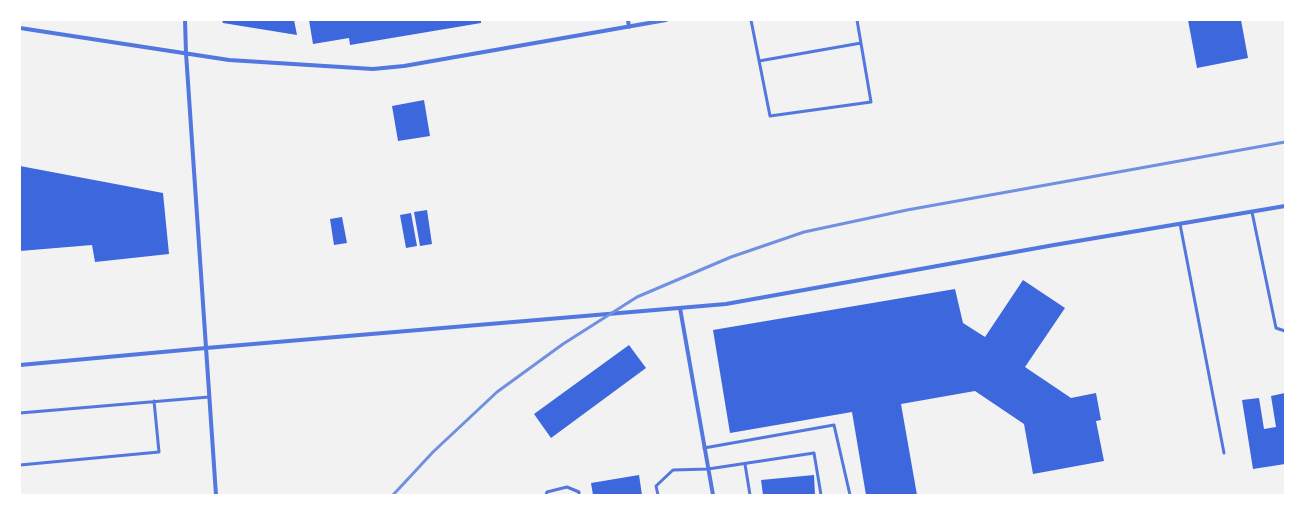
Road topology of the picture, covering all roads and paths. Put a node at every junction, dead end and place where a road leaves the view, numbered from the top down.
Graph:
1 (185, 20) edge
2 (628, 20) edge
3 (666, 20) edge
4 (751, 20) edge
5 (857, 20) edge
6 (629, 27) junction
7 (20, 28) edge
8 (860, 43) junction
9 (186, 53) junction
10 (759, 61) junction
11 (1285, 206) edge
12 (1252, 212) junction
13 (1180, 224) junction
14 (680, 308) junction
15 (1285, 331) edge
16 (206, 348) junction
17 (20, 365) edge
18 (209, 397) junction
19 (154, 401) junction
20 (20, 413) edge
21 (704, 448) junction
22 (1224, 452) dead end
23 (745, 464) junction
24 (20, 465) edge
25 (708, 469) junction
26 (216, 495) edge
27 (546, 495) edge
28 (579, 495) edge
29 (658, 495) edge
30 (712, 495) edge
31 (750, 495) edge
32 (821, 495) edge
33 (850, 495) edge

1 - 9 street
2 - 6 street
3 - 6 street
4 - 10 lane
5 - 8 lane
6 - 9 street
7 - 9 street
8 - 10 lane
8 - 10 lane
9 - 16 street
11 - 12 street
12 - 13 street
12 - 15 lane
13 - 14 street
13 - 22 lane
14 - 16 street
14 - 21 street
16 - 17 street
16 - 18 street
18 - 19 lane
18 - 26 street
19 - 20 lane
19 - 24 lane
21 - 25 street
21 - 33 lane
23 - 25 lane
23 - 31 lane
23 - 32 lane
25 - 29 lane
25 - 30 street
27 - 28 lane

